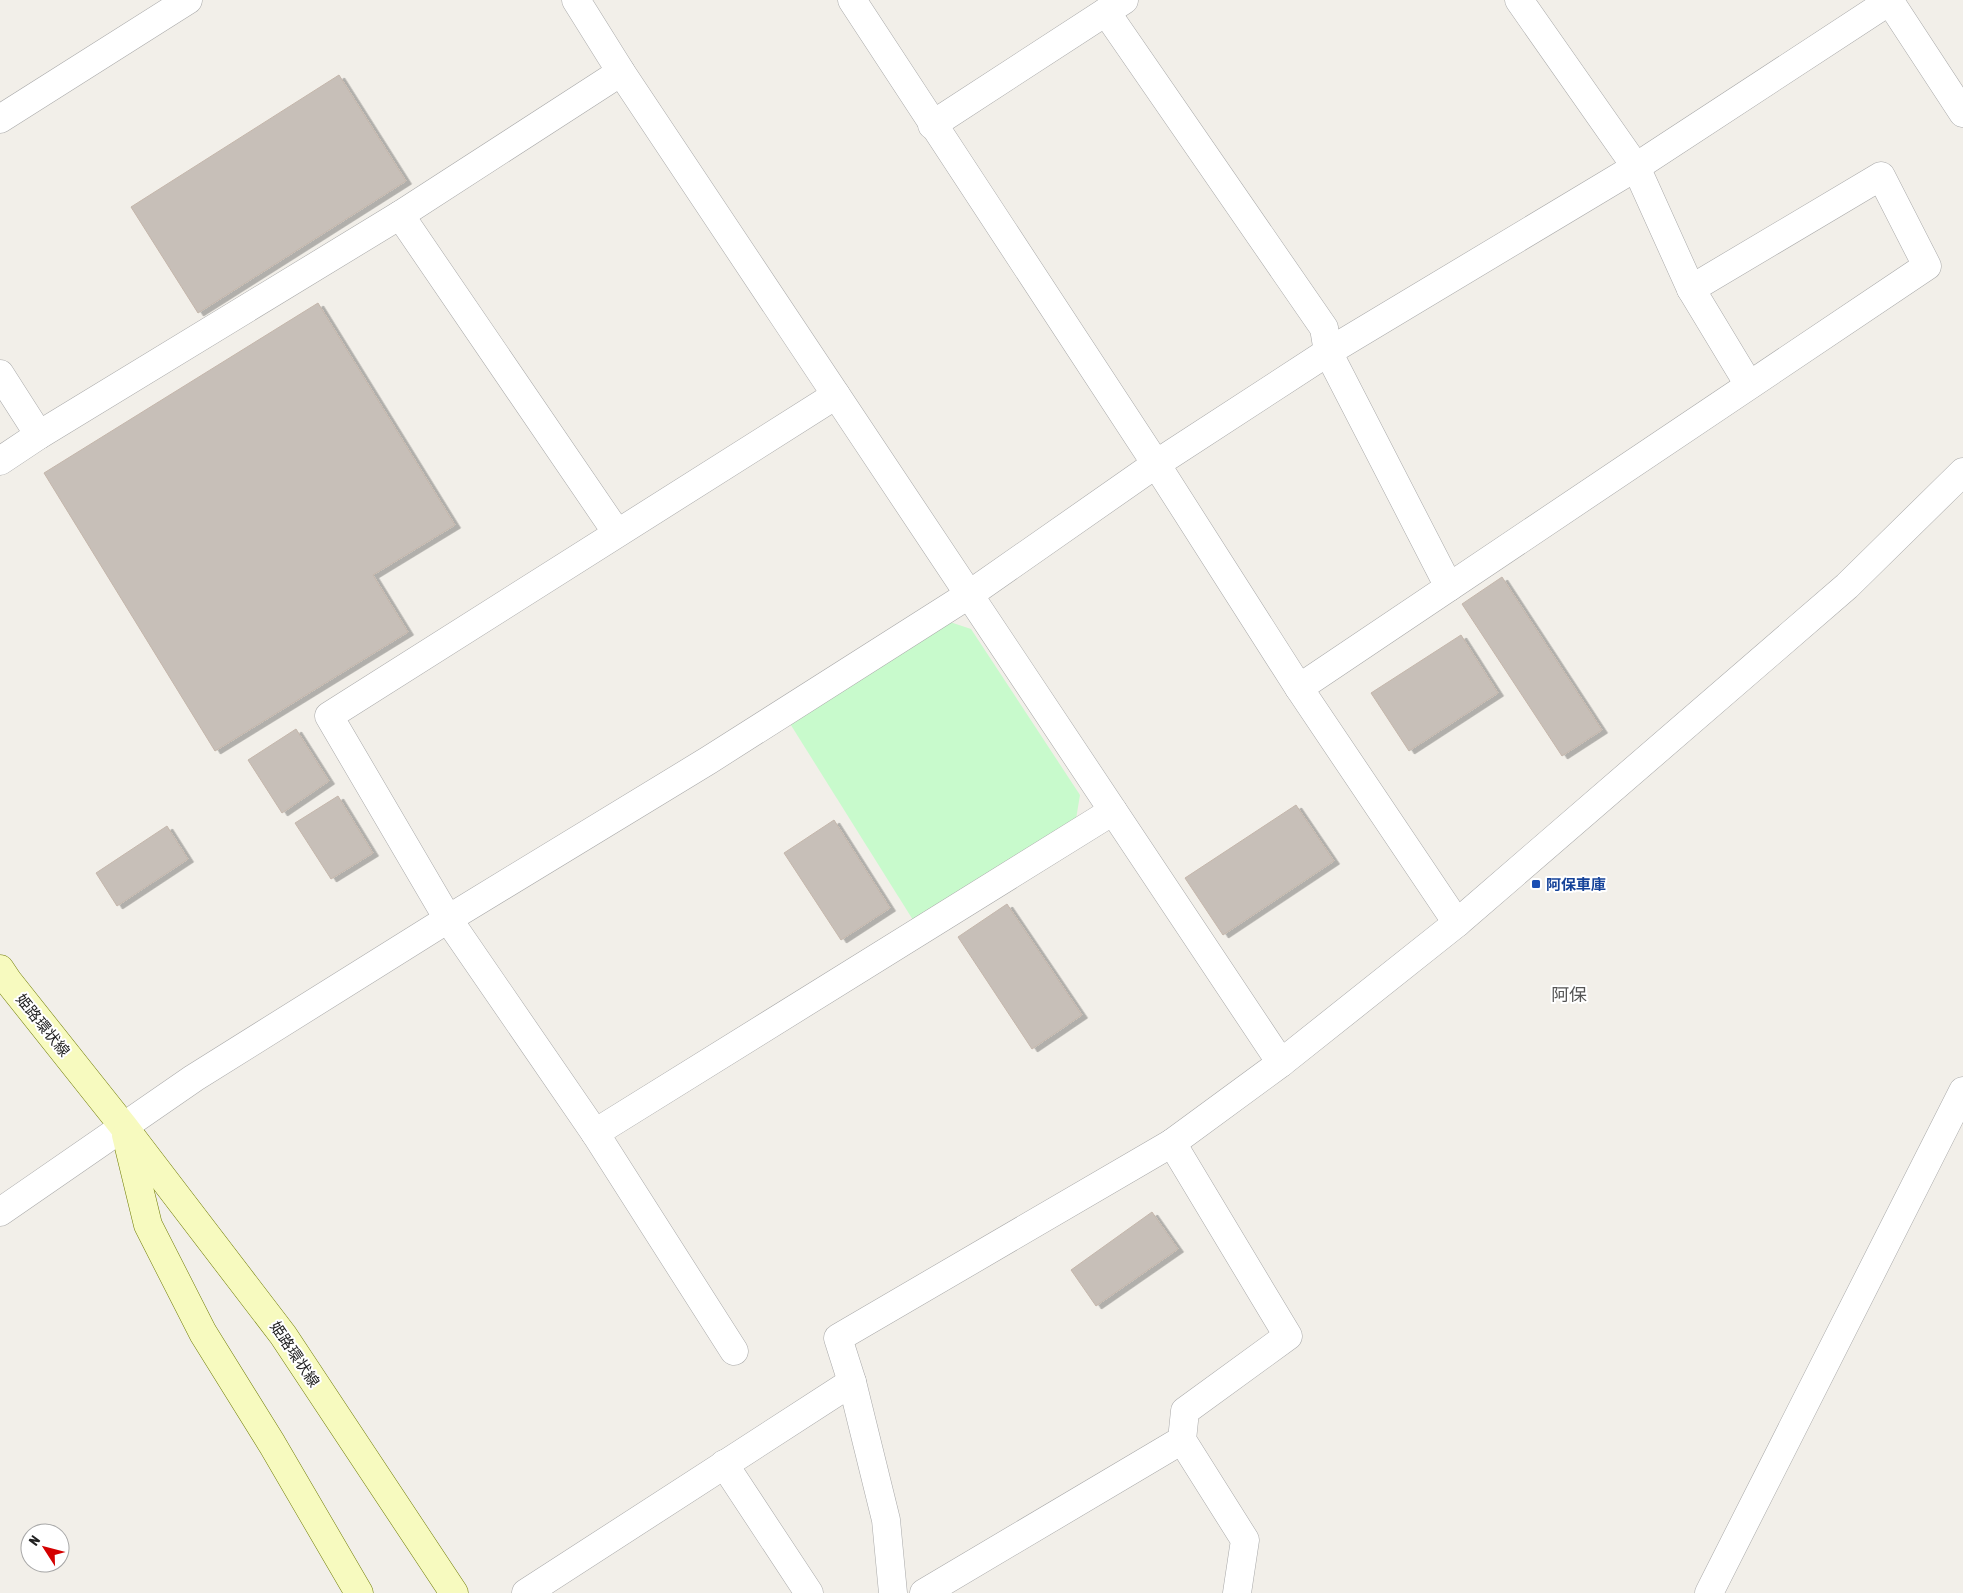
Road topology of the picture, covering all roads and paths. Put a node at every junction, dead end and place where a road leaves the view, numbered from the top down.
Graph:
1 (188, 0) edge
2 (576, 0) edge
3 (852, 0) edge
4 (1519, 0) edge
5 (1890, 0) edge
6 (1115, 6) edge
7 (621, 72) junction
8 (1963, 112) edge
9 (0, 119) edge
10 (932, 124) junction
11 (1636, 167) junction
12 (400, 216) junction
13 (1691, 289) junction
14 (1328, 352) junction
15 (0, 374) edge
16 (1749, 385) junction
17 (836, 395) junction
18 (39, 435) junction
19 (0, 461) edge
20 (1156, 464) junction
21 (1963, 472) edge
22 (617, 533) junction
23 (1449, 587) junction
24 (970, 594) junction
25 (1299, 688) junction
26 (1114, 811) junction
27 (448, 919) junction
28 (1457, 923) junction
29 (0, 969) edge
30 (1280, 1063) junction
31 (1963, 1091) edge
32 (124, 1127) junction
33 (595, 1133) junction
34 (1172, 1143) junction
35 (0, 1212) edge
36 (734, 1351) dead end
37 (852, 1382) junction
38 (1182, 1440) junction
39 (724, 1464) junction
40 (452, 1592) edge
41 (359, 1593) edge
42 (526, 1593) edge
43 (809, 1593) edge
44 (894, 1593) edge
45 (924, 1593) edge
46 (1237, 1593) edge
47 (1709, 1593) edge

1 - 9 street
2 - 7 street
3 - 10 street
4 - 11 street
5 - 8 street
5 - 11 street
6 - 10 street
6 - 14 street
7 - 12 street
7 - 17 street
10 - 20 street
11 - 13 street
11 - 14 street
12 - 18 street
12 - 22 street
13 - 16 street
13 - 16 street
14 - 20 street
14 - 23 street
15 - 18 street
16 - 23 street
17 - 22 street
17 - 24 street
18 - 19 street
20 - 24 street
20 - 25 street
21 - 28 street
22 - 27 street
23 - 25 street
24 - 26 street
24 - 27 street
25 - 28 street
26 - 30 street
26 - 33 street
27 - 32 street
27 - 33 street
28 - 30 street
29 - 32 main road, 姫路環状線
30 - 34 street
31 - 47 street
32 - 35 street
32 - 40 main road, 姫路環状線
32 - 41 main road, 姫路環状線
33 - 36 street
34 - 37 street
34 - 38 street
37 - 39 street
37 - 44 street
38 - 45 street
38 - 46 street
39 - 42 street
39 - 43 street

